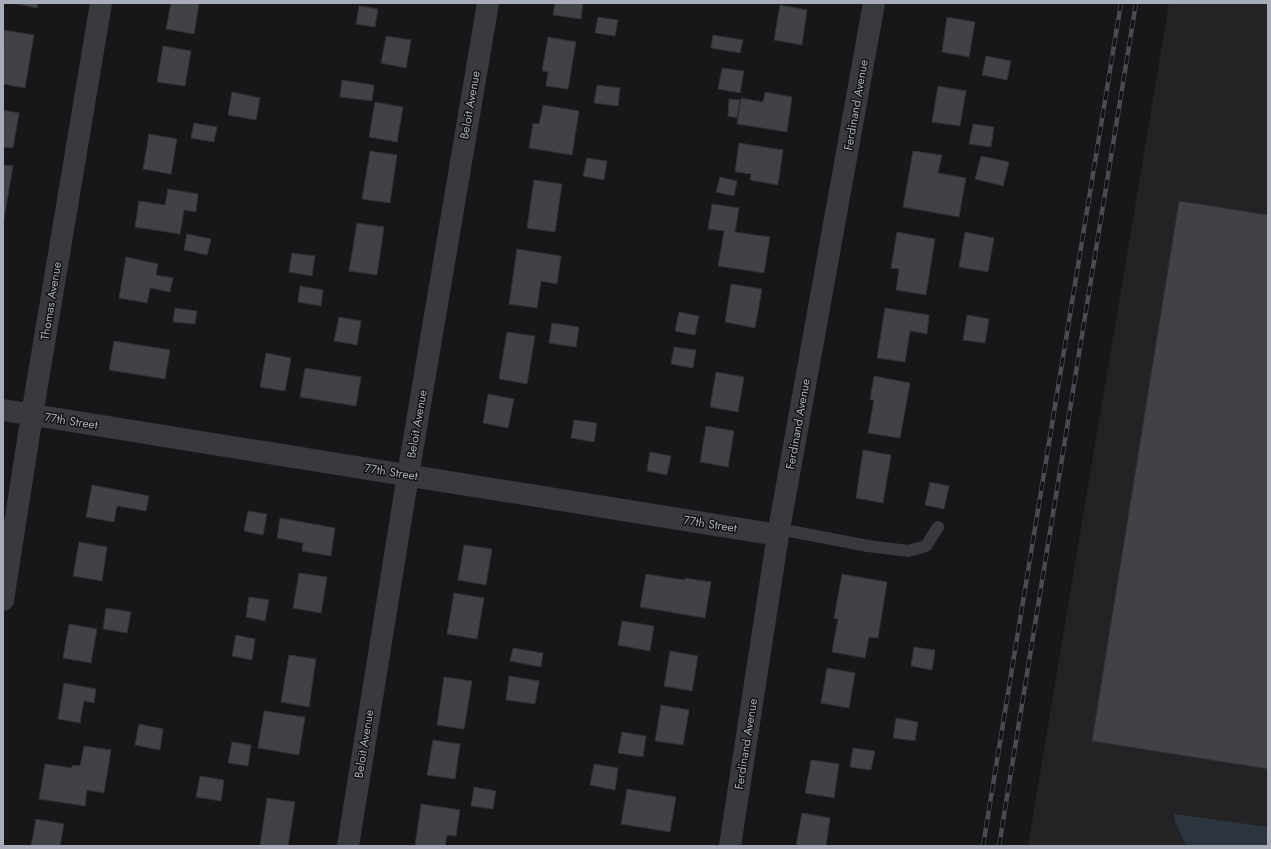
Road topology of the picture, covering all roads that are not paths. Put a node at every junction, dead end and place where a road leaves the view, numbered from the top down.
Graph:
1 (101, 3) edge
2 (488, 3) edge
3 (874, 3) edge
4 (3, 410) edge
5 (32, 415) junction
6 (408, 475) junction
7 (938, 527) dead end
8 (779, 532) junction
9 (3, 600) edge
10 (348, 846) edge
11 (730, 846) edge

1 - 5 street, Thomas Avenue
2 - 6 street, Beloit Avenue
3 - 8 street, Ferdinand Avenue
4 - 5 street, 77th Street
5 - 6 street, 77th Street
5 - 9 street, Thomas Avenue
6 - 8 street, 77th Street
6 - 10 street, Beloit Avenue
7 - 8 lane
8 - 11 street, Ferdinand Avenue

